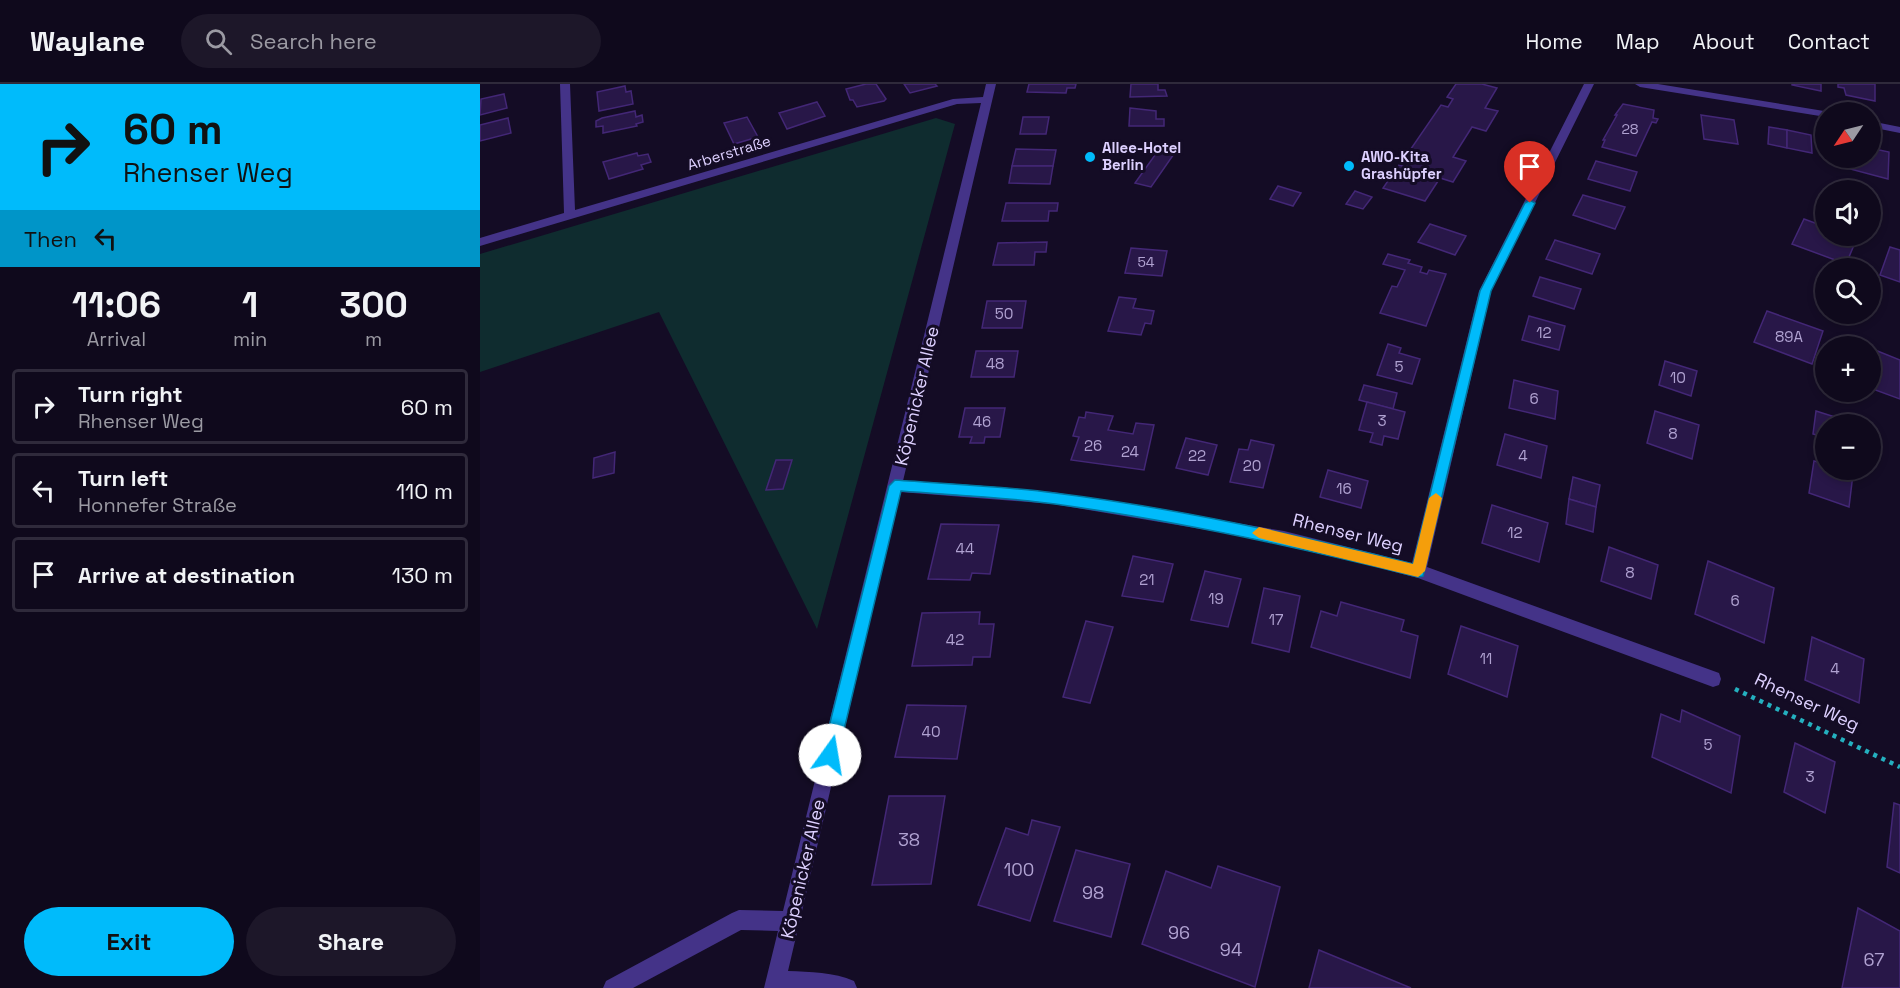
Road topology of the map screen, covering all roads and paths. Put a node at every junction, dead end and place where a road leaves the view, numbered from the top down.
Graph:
1 (565, 84) edge
2 (991, 84) edge
3 (1589, 84) edge
4 (1640, 84) edge
5 (987, 100) junction
6 (1815, 112) edge
7 (1881, 126) edge
8 (1900, 130) edge
9 (570, 216) junction
10 (480, 242) edge
11 (895, 486) junction
12 (1418, 571) junction
13 (1713, 679) joint
14 (1900, 766) edge
15 (790, 921) junction
16 (775, 985) edge
17 (613, 988) edge
18 (847, 988) edge

1 - 9 street
2 - 5 street, Köpenicker Allee
3 - 12 street
4 - 6 street
5 - 9 street, Arberstraße
5 - 11 street, Köpenicker Allee
7 - 8 street
9 - 10 street, Arberstraße
11 - 12 street, Rhenser Weg
11 - 15 street, Köpenicker Allee
12 - 13 street, Rhenser Weg
13 - 14 path, Rhenser Weg
15 - 16 street, Köpenicker Allee
15 - 17 street
16 - 18 street

